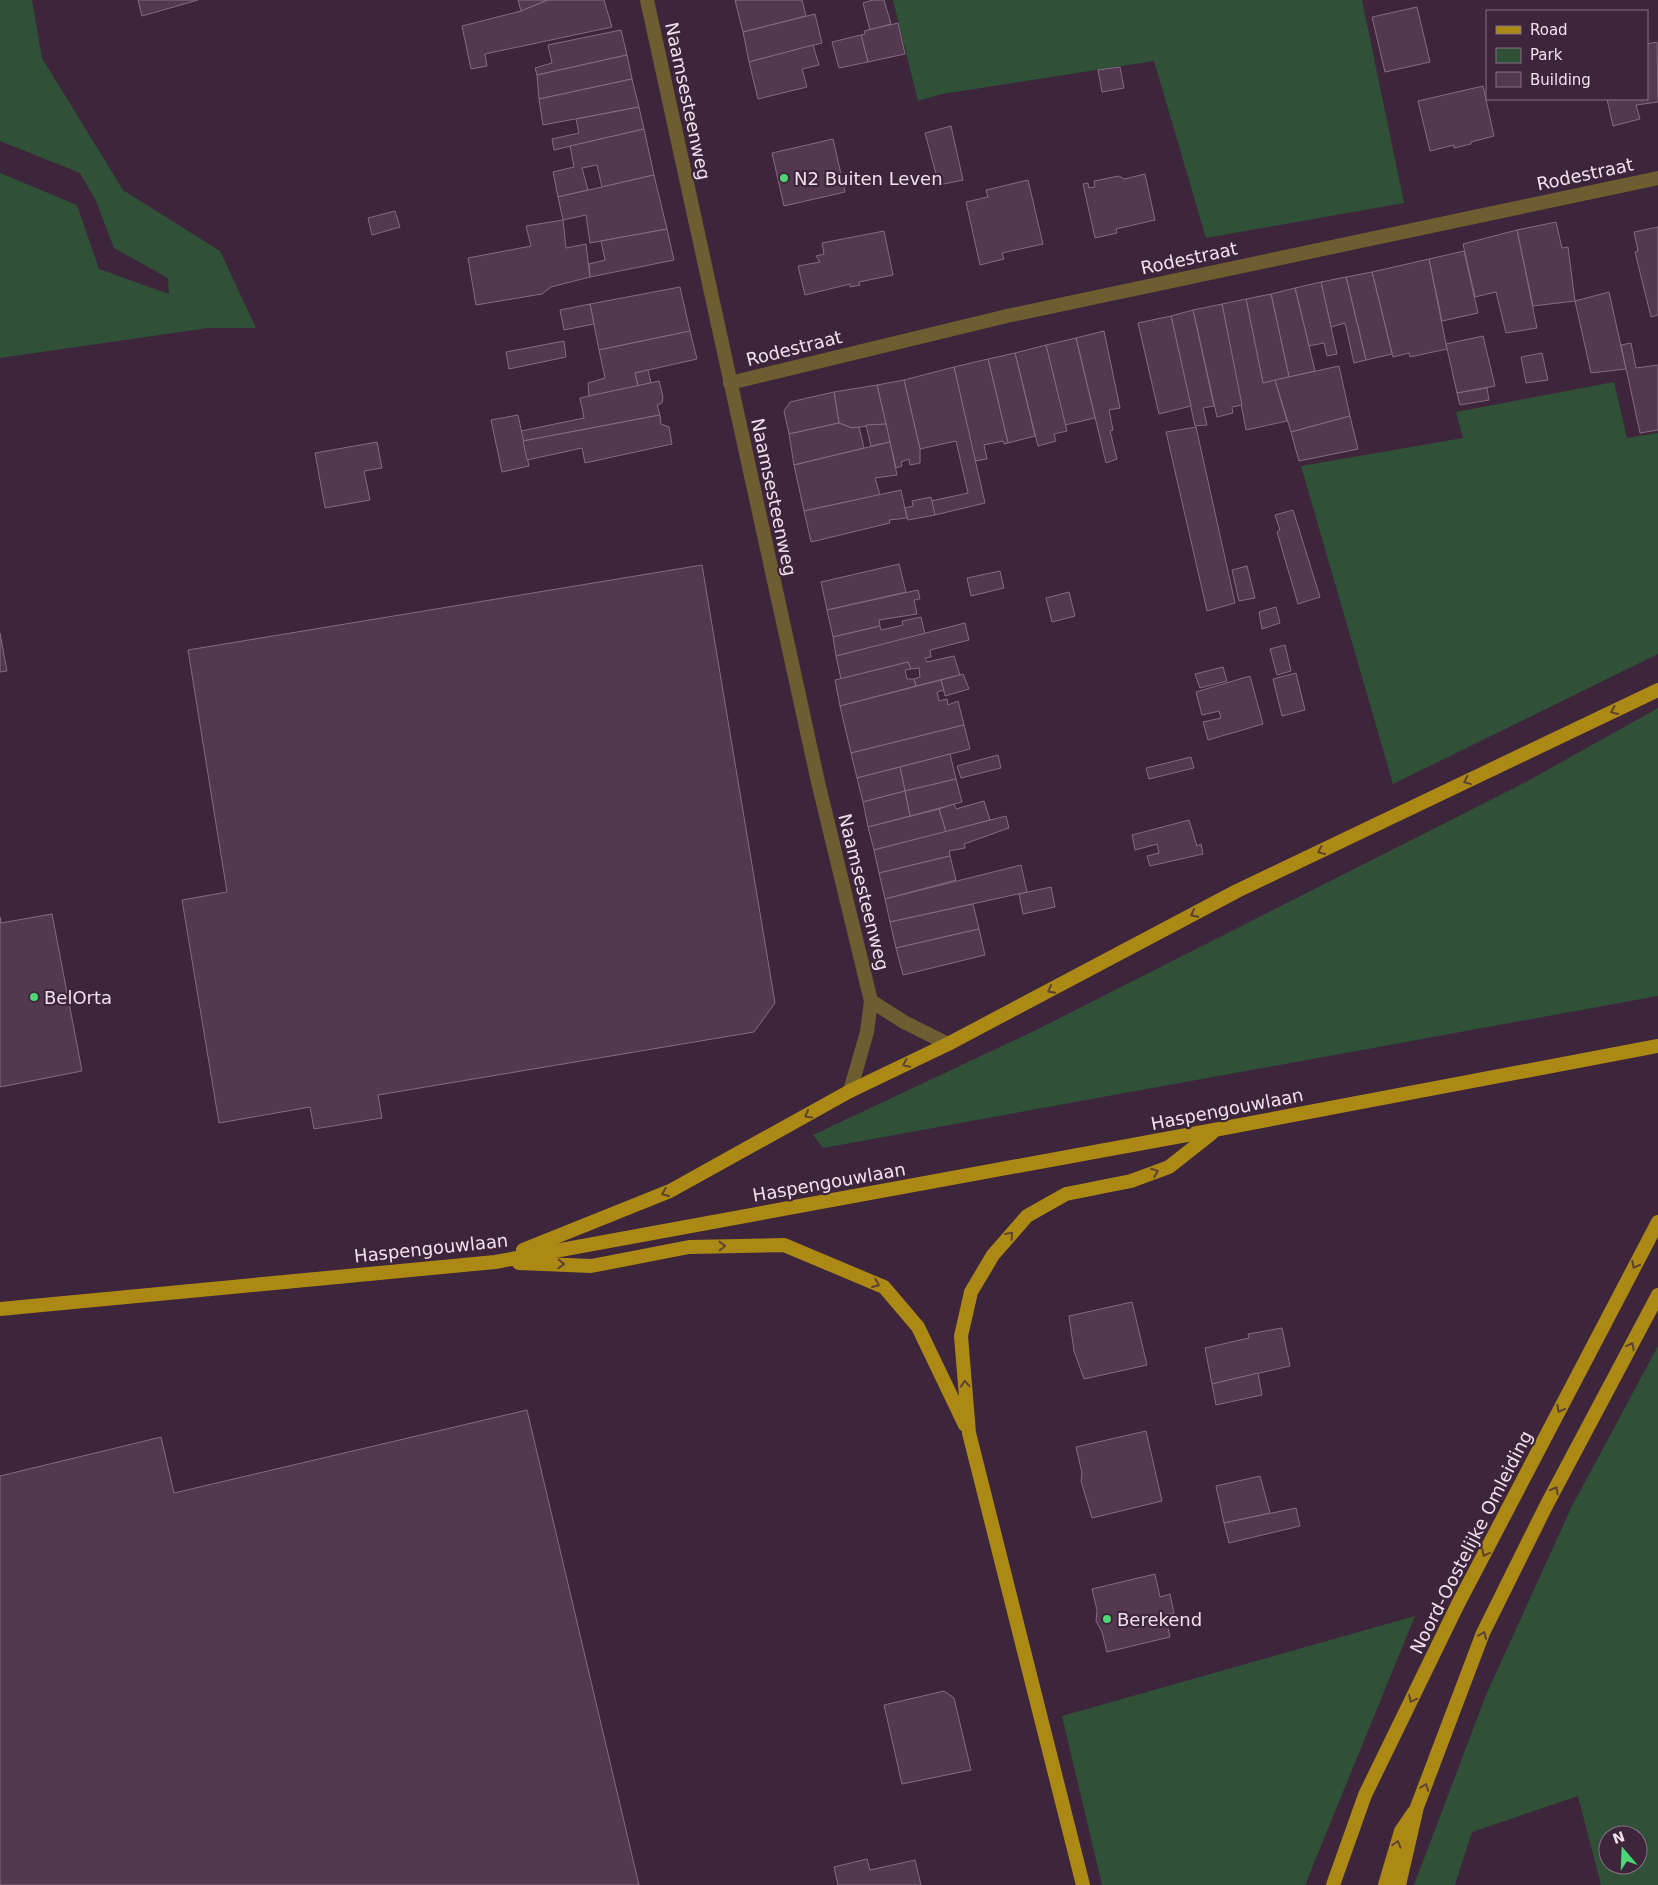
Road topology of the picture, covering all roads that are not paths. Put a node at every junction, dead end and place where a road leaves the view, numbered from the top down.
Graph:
1 (647, 0) edge
2 (1658, 178) edge
3 (730, 383) junction
4 (1658, 690) edge
5 (871, 1001) junction
6 (948, 1044) junction
7 (1658, 1046) edge
8 (850, 1091) junction
9 (1214, 1130) junction
10 (1658, 1222) edge
11 (495, 1262) junction
12 (1658, 1294) edge
13 (0, 1309) edge
14 (968, 1432) junction
15 (1417, 1807) junction
16 (1083, 1885) edge
17 (1333, 1885) edge
18 (1385, 1885) edge
19 (1399, 1885) edge

1 - 3 street, Naamsesteenweg
2 - 3 street, Rodestraat
3 - 5 street, Naamsesteenweg
4 -> 6 main road
5 - 6 street
5 - 8 street, Naamsesteenweg
6 -> 8 main road
7 - 9 main road, Haspengouwlaan
8 -> 11 main road
9 - 11 main road, Haspengouwlaan
14 -> 9 main road
10 -> 17 main road, Noord-Oostelijke Omleiding
11 - 13 main road, Haspengouwlaan
11 -> 14 main road
15 -> 12 main road
14 - 16 main road
18 -> 15 main road
15 - 19 main road

